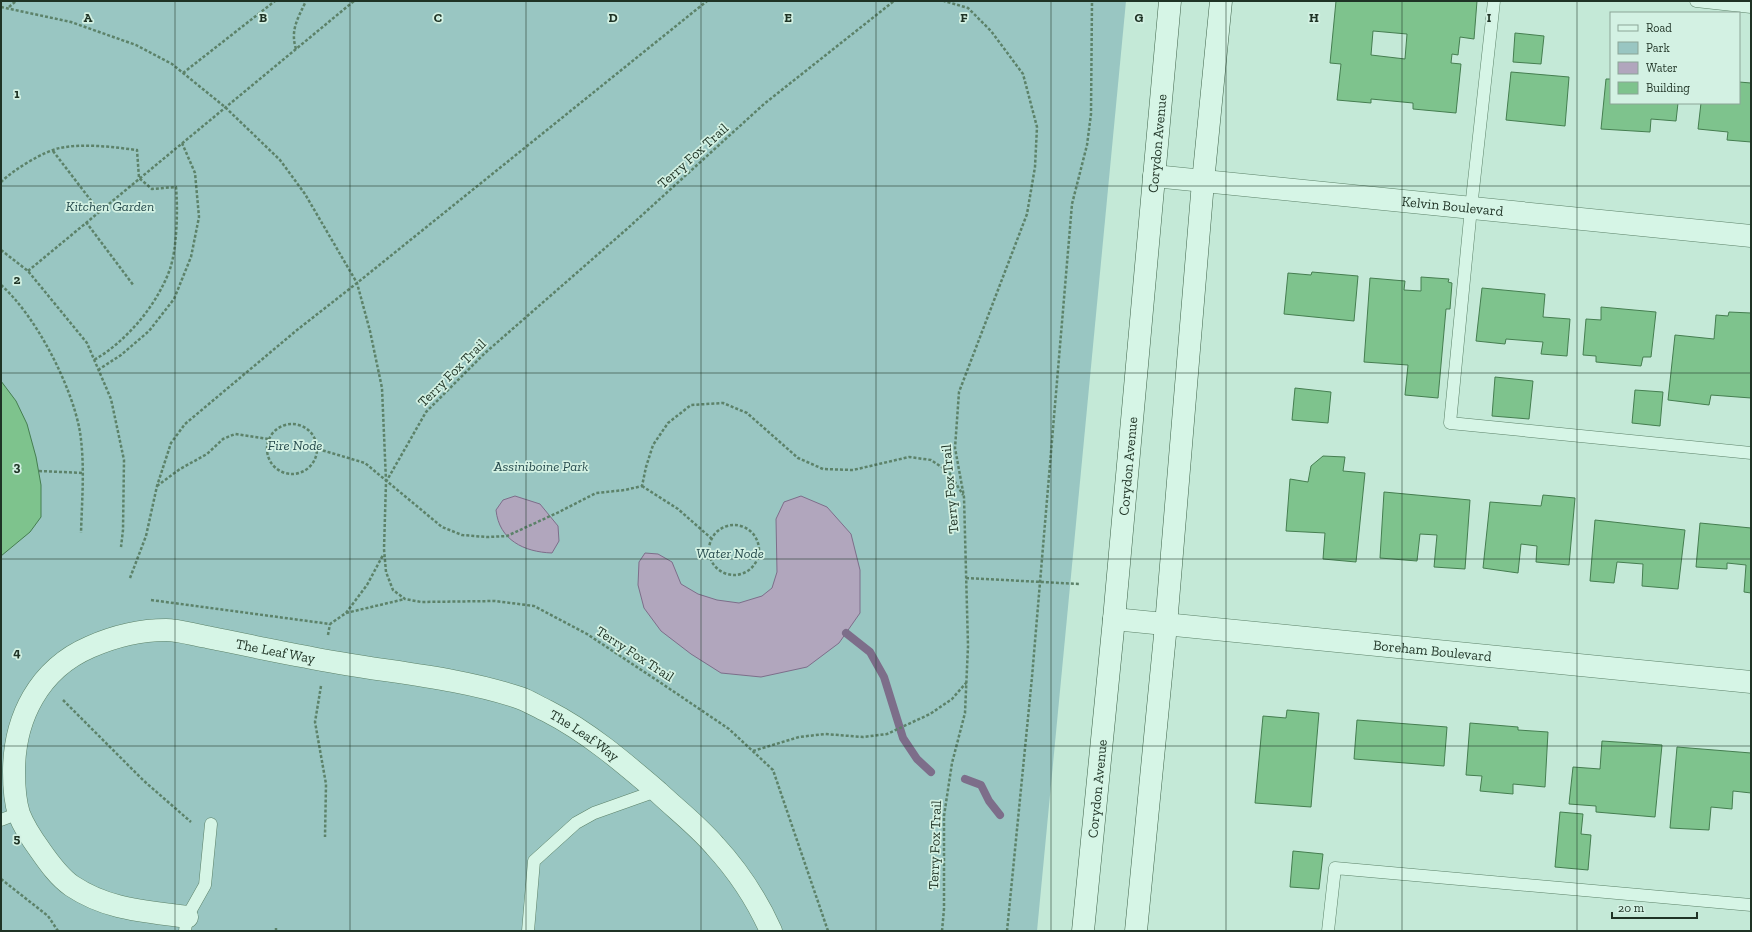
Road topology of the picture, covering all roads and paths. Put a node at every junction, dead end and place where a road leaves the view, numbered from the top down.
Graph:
1 (16, 1) edge
2 (275, 1) edge
3 (306, 1) edge
4 (354, 1) edge
5 (707, 1) edge
6 (894, 1) edge
7 (944, 1) edge
8 (1092, 1) edge
9 (1170, 1) edge
10 (1221, 1) edge
11 (1494, 1) edge
12 (1696, 1) edge
13 (1, 7) edge
14 (8, 7) junction
15 (1751, 7) edge
16 (296, 49) junction
17 (183, 73) junction
18 (226, 106) junction
19 (182, 143) junction
20 (53, 151) junction
21 (1154, 176) junction
22 (139, 178) junction
23 (1, 182) edge
24 (1203, 182) junction
25 (1471, 208) junction
26 (99, 211) junction
27 (86, 222) junction
28 (1751, 236) edge
29 (1, 250) edge
30 (28, 271) junction
31 (357, 283) junction
32 (1, 285) edge
33 (134, 286) dead end
34 (94, 360) junction
35 (98, 370) junction
36 (268, 440) junction
37 (318, 449) junction
38 (1751, 453) edge
39 (39, 471) dead end
40 (84, 473) junction
41 (386, 482) junction
42 (157, 486) junction
43 (642, 486) junction
44 (964, 497) junction
45 (80, 533) dead end
46 (712, 539) junction
47 (122, 547) dead end
48 (384, 554) junction
49 (130, 578) dead end
50 (966, 578) junction
51 (1040, 582) junction
52 (1080, 584) dead end
53 (405, 599) junction
54 (151, 600) dead end
55 (346, 613) junction
56 (1114, 619) junction
57 (330, 624) junction
58 (1166, 625) junction
59 (326, 661) junction
60 (43, 681) junction
61 (1751, 682) edge
62 (966, 683) junction
63 (753, 751) junction
64 (656, 791) junction
65 (10, 817) edge
66 (211, 824) dead end
67 (325, 837) dead end
68 (209, 838) junction
69 (1, 879) edge
70 (1751, 906) edge
71 (186, 924) edge
72 (58, 931) edge
73 (528, 931) edge
74 (771, 931) edge
75 (828, 931) edge
76 (942, 931) edge
77 (1007, 931) edge
78 (1084, 931) edge
79 (1136, 931) edge
80 (1328, 931) edge

1 - 14 path
2 - 17 path
3 - 16 path
4 - 16 path
5 - 31 path
6 - 41 path, Terry Fox Trail
7 - 44 path, Terry Fox Trail
8 - 51 path
9 - 21 street, Corydon Avenue
10 - 24 street
11 - 25 lane
12 - 15 lane
13 - 14 path
14 - 17 path
16 - 18 path
17 - 18 path
18 - 19 path
18 - 31 path
19 - 22 path
19 - 35 path
20 - 22 path
20 - 23 path
20 - 26 path
21 - 24 street, Kelvin Boulevard
21 - 56 street, Corydon Avenue
22 - 26 path
22 - 34 path
24 - 25 street, Kelvin Boulevard
24 - 58 street
25 - 28 street, Kelvin Boulevard
25 - 38 lane
26 - 27 path
27 - 30 path
27 - 33 path
29 - 30 path
30 - 34 path
31 - 41 path
31 - 42 path
32 - 40 path
34 - 35 path
35 - 47 path
36 - 37 path
36 - 37 path
36 - 42 path
37 - 41 path
39 - 40 path
40 - 45 path
41 - 43 path
41 - 48 path, Terry Fox Trail
42 - 49 path
43 - 44 path
43 - 46 path
44 - 50 path, Terry Fox Trail
46 - 46 path
48 - 53 path, Terry Fox Trail
48 - 55 path
50 - 51 path
50 - 62 path, Terry Fox Trail
51 - 52 path
51 - 77 path
53 - 55 path
53 - 63 path, Terry Fox Trail
54 - 57 path
55 - 57 path
56 - 58 street, Boreham Boulevard
56 - 78 street, Corydon Avenue
57 - 59 path
58 - 61 street, Boreham Boulevard
58 - 79 street
59 - 60 street, The Leaf Way
59 - 64 street, The Leaf Way
59 - 67 path
60 - 65 street, The Leaf Way
60 - 68 path
62 - 63 path
62 - 76 path, Terry Fox Trail
63 - 75 path, Terry Fox Trail
64 - 73 lane
64 - 74 street, The Leaf Way
65 - 71 street, The Leaf Way
66 - 68 lane
68 - 71 lane
69 - 72 path
70 - 80 lane

